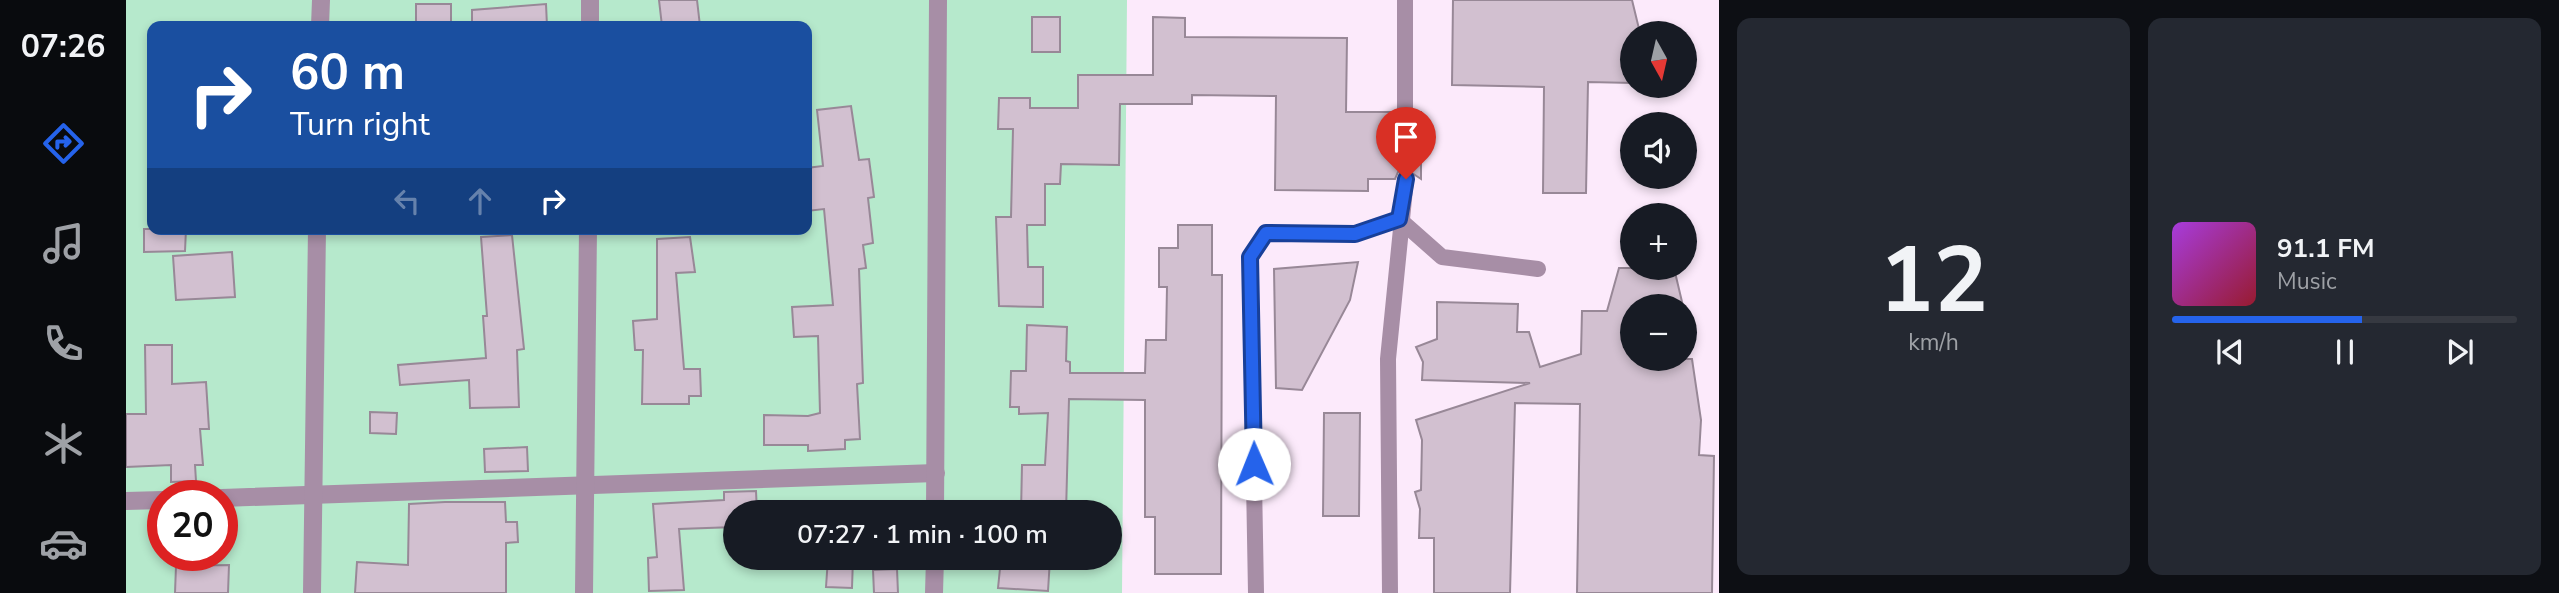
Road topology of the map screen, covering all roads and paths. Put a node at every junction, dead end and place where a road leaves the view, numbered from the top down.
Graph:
1 (321, 0) edge
2 (590, 0) edge
3 (938, 0) edge
4 (1405, 0) edge
5 (320, 21) edge
6 (590, 21) edge
7 (1405, 112) dead end
8 (1406, 179) dead end
9 (1399, 219) junction
10 (317, 235) edge
11 (588, 235) edge
12 (1538, 269) dead end
13 (936, 473) junction
14 (585, 485) junction
15 (314, 496) junction
16 (238, 498) edge
17 (147, 500) edge
18 (935, 500) edge
19 (126, 501) edge
20 (935, 570) edge
21 (312, 593) edge
22 (584, 593) edge
23 (934, 593) edge
24 (1256, 593) edge
25 (1390, 593) edge

1 - 5 street
2 - 6 street
3 - 13 street
4 - 7 lane
8 - 9 lane
9 - 12 lane
9 - 24 lane
9 - 25 lane
10 - 15 street
11 - 14 street
13 - 14 street
13 - 18 street
14 - 15 street
14 - 22 street
15 - 16 street
15 - 21 street
17 - 19 street
20 - 23 street

